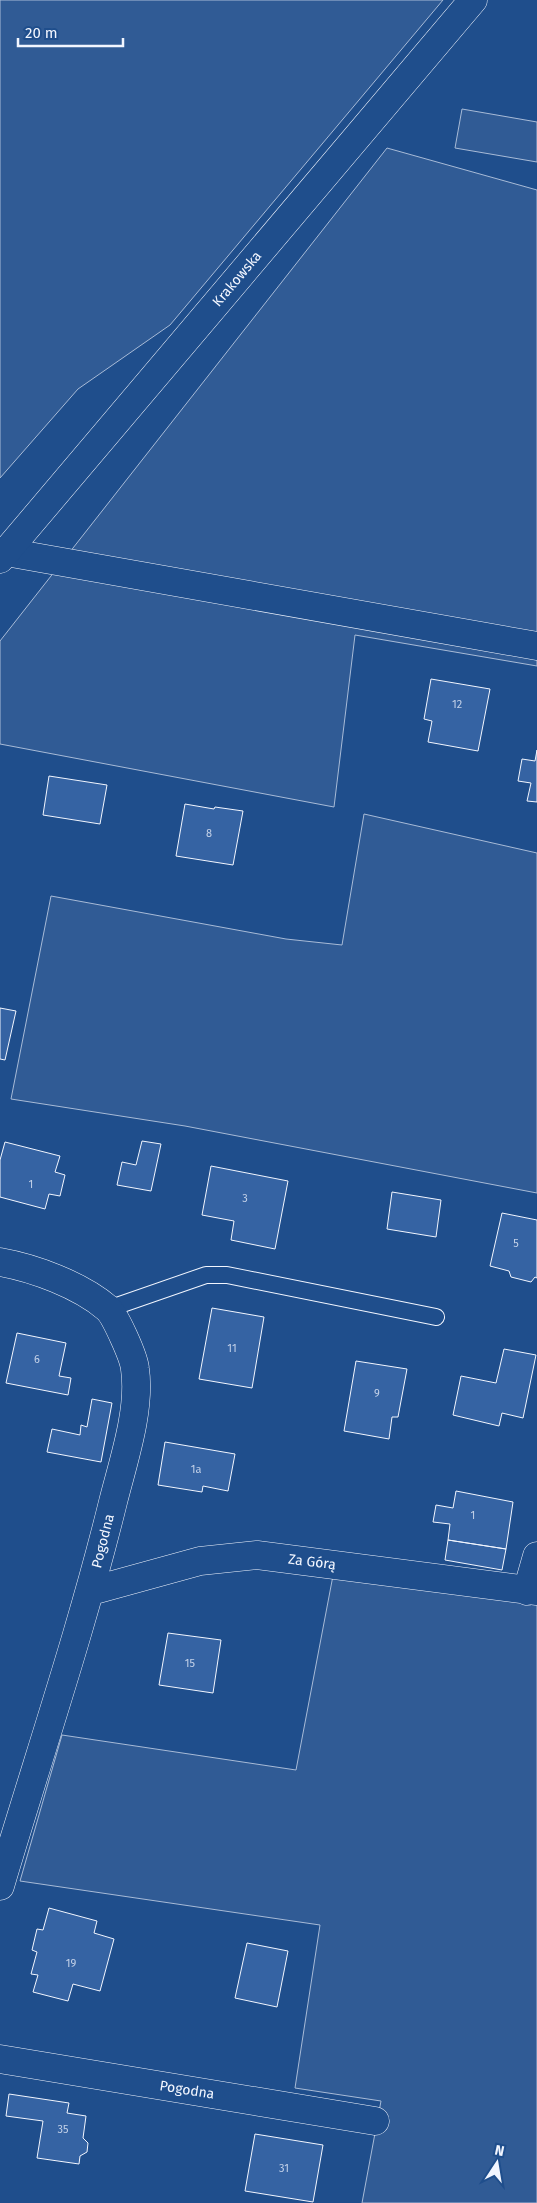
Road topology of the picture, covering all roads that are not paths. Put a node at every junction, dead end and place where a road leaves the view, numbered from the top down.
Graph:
1 (473, 0) edge
2 (3, 555) edge
3 (537, 646) edge
4 (0, 1262) edge
5 (108, 1309) junction
6 (436, 1317) dead end
7 (537, 1556) edge
8 (91, 1591) junction
9 (532, 1591) edge
10 (0, 1886) edge
11 (0, 2059) edge
12 (375, 2121) dead end

1 - 2 street, Krakowska
2 - 3 street
4 - 5 street, Pogodna
5 - 6 lane
5 - 8 street, Pogodna
7 - 9 street
8 - 9 street, Za Górą
8 - 10 street, Pogodna
11 - 12 street, Pogodna

